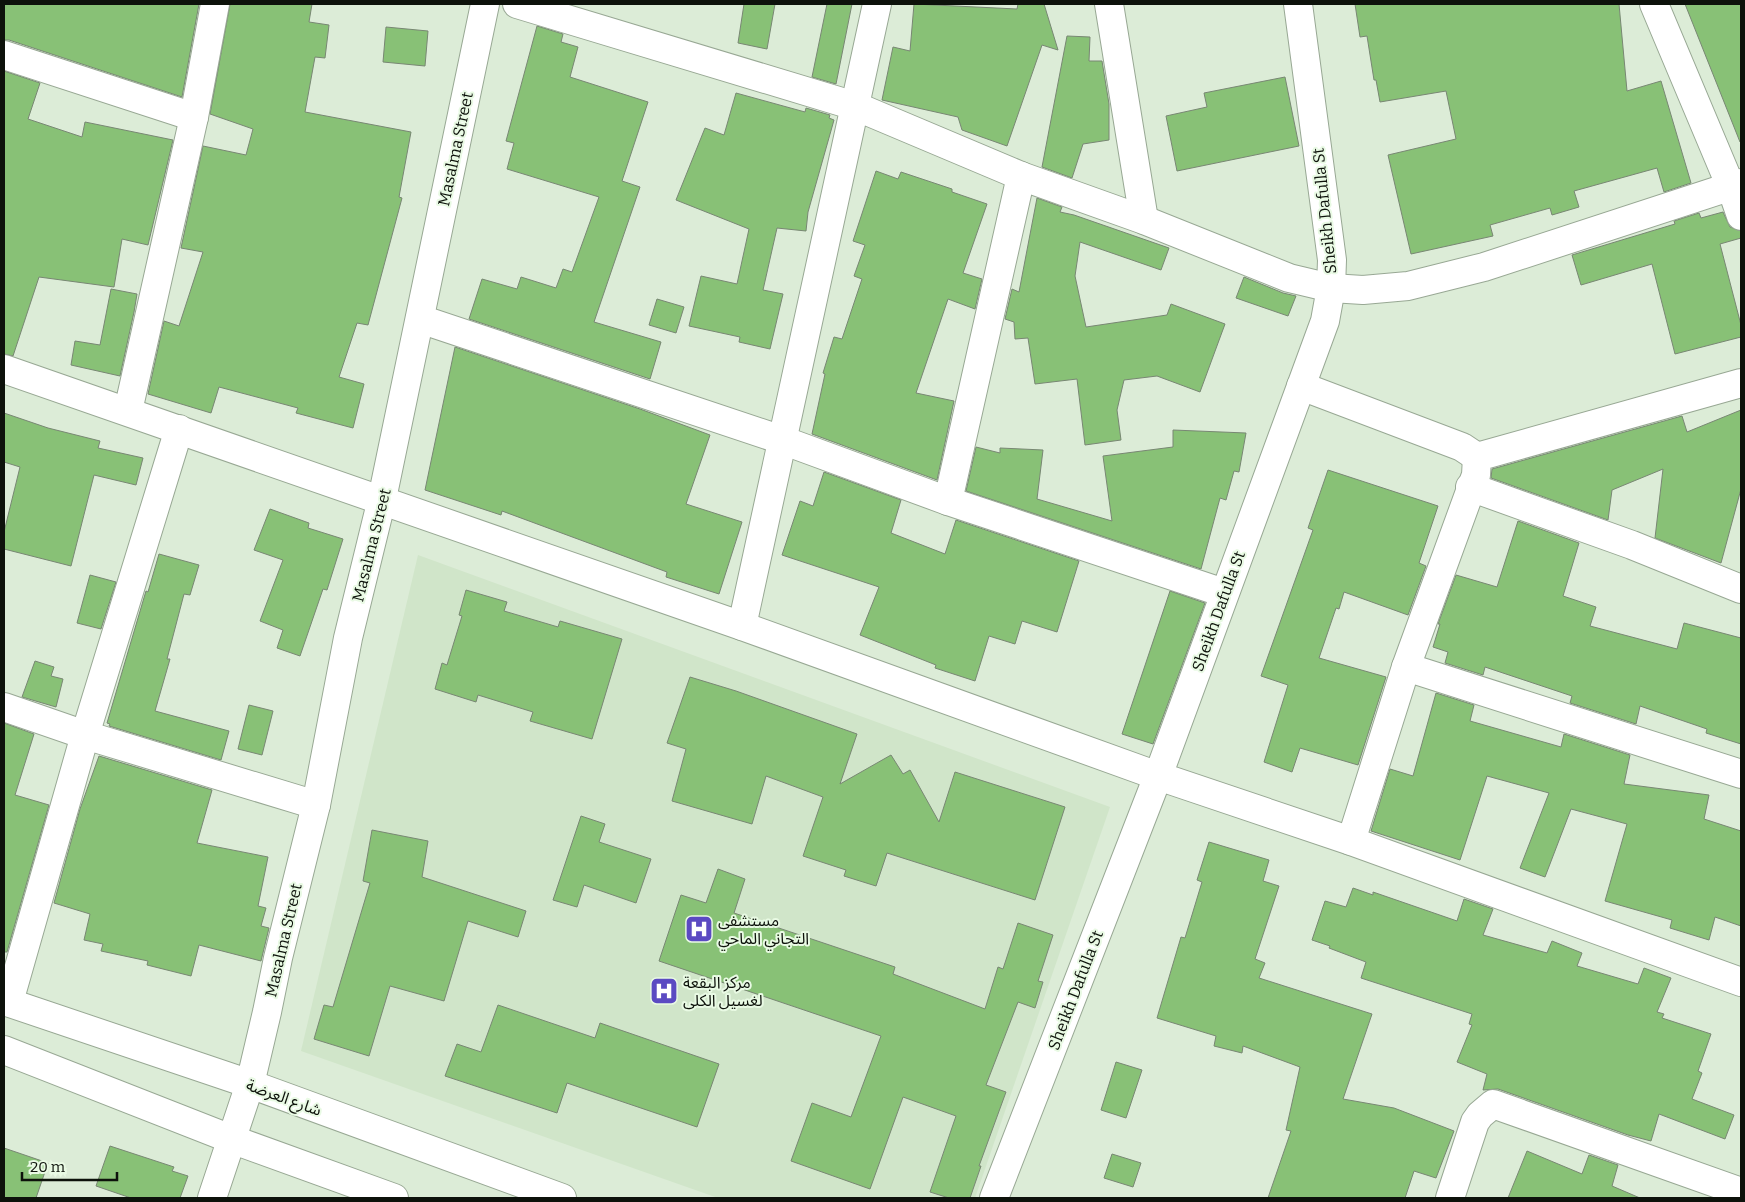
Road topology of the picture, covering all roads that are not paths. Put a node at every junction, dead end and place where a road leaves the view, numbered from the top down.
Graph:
1 (215, 4) edge
2 (485, 4) edge
3 (517, 4) edge
4 (877, 4) edge
5 (1109, 4) edge
6 (1298, 4) edge
7 (1654, 4) edge
8 (4, 55) edge
9 (855, 106) junction
10 (194, 117) junction
11 (1021, 176) junction
12 (1736, 185) edge
13 (1741, 216) edge
14 (1144, 220) junction
15 (1331, 288) junction
16 (420, 319) junction
17 (4, 369) edge
18 (1741, 383) edge
19 (1300, 386) junction
20 (128, 412) junction
21 (179, 429) junction
22 (782, 440) junction
23 (1477, 457) junction
24 (1470, 486) junction
25 (382, 499) junction
26 (948, 501) junction
27 (1741, 589) edge
28 (1224, 593) junction
29 (742, 626) junction
30 (1406, 667) junction
31 (4, 707) edge
32 (84, 735) junction
33 (1741, 774) edge
34 (1158, 776) junction
35 (316, 805) junction
36 (1351, 841) junction
37 (1741, 982) edge
38 (6, 1002) edge
39 (4, 1050) edge
40 (250, 1084) junction
41 (231, 1139) junction
42 (1741, 1192) edge
43 (212, 1198) edge
44 (394, 1198) edge
45 (562, 1198) edge
46 (994, 1198) edge
47 (1450, 1198) edge

1 - 10 street
2 - 16 street, Masalma Street
3 - 9 street
4 - 9 street
5 - 14 street
6 - 15 street, Sheikh Dafulla St
7 - 12 street
8 - 10 street
9 - 11 street
9 - 22 street
10 - 20 street
11 - 14 street
11 - 26 street
12 - 13 street
12 - 15 street
14 - 15 street
15 - 19 street, Sheikh Dafulla St
16 - 22 street
16 - 25 street, Masalma Street
17 - 20 street
18 - 23 street
19 - 23 street
19 - 28 street, Sheikh Dafulla St
20 - 21 street
21 - 25 street
21 - 32 street
22 - 26 street
22 - 29 street
23 - 24 street
24 - 27 street
24 - 30 street
25 - 29 street
25 - 35 street, Masalma Street
26 - 28 street
28 - 34 street, Sheikh Dafulla St
29 - 34 street
30 - 33 street
30 - 36 street
31 - 32 street
32 - 35 street
32 - 38 street
34 - 36 street
34 - 46 street, Sheikh Dafulla St
35 - 40 street, Masalma Street
36 - 37 street
38 - 40 street, شارع العرضة
39 - 41 street
40 - 41 street, Masalma Street
40 - 45 street, شارع العرضة
41 - 43 street, Masalma Street
41 - 44 street
42 - 47 street

